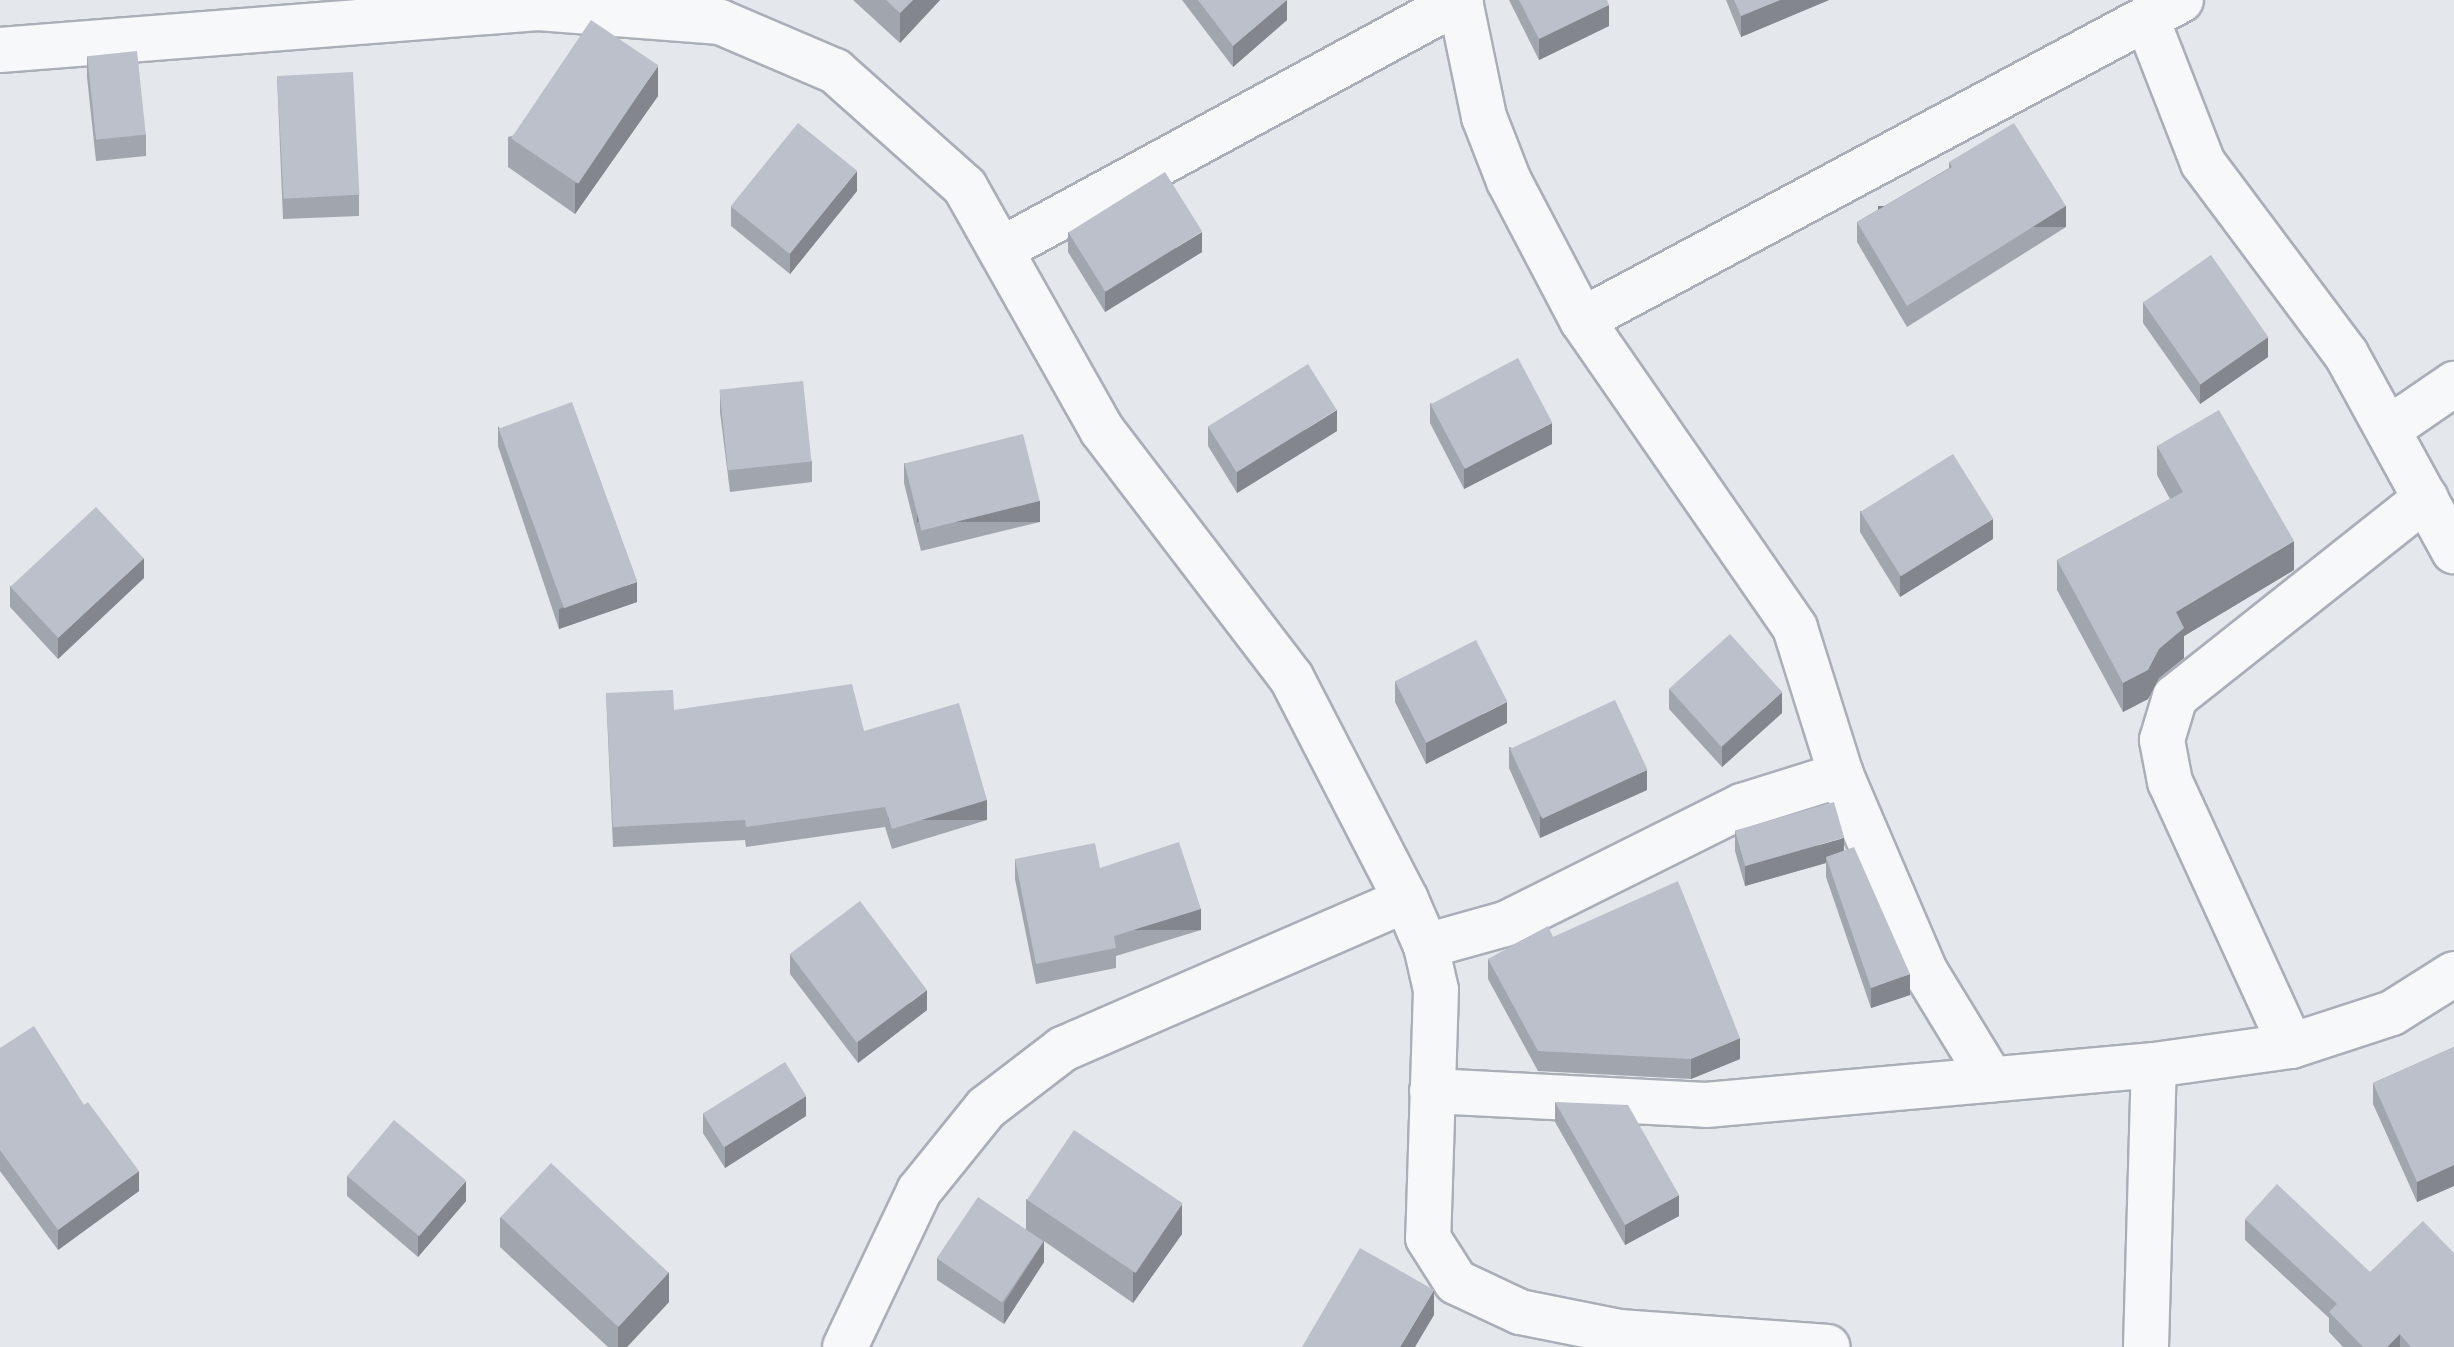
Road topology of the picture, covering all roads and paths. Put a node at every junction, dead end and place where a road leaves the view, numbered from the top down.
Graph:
1 (1461, 0) edge
2 (2164, 11) edge
3 (0, 50) edge
4 (1002, 249) junction
5 (1582, 320) junction
6 (2454, 384) edge
7 (2390, 428) junction
8 (2426, 498) junction
9 (2454, 551) edge
10 (1841, 775) junction
11 (1406, 900) junction
12 (1426, 946) junction
13 (2454, 974) edge
14 (2291, 1046) junction
15 (2154, 1065) junction
16 (1991, 1079) junction
17 (1432, 1091) junction
18 (845, 1347) edge
19 (1827, 1347) edge
20 (2146, 1347) edge

1 - 4 street
1 - 5 street
2 - 5 street
2 - 7 street
3 - 4 street
4 - 11 street
5 - 10 street
6 - 7 street
7 - 8 street
8 - 9 street
8 - 14 street
10 - 12 street
10 - 16 street
11 - 12 street
11 - 18 street
12 - 17 street
13 - 14 street
14 - 15 street
15 - 16 street
15 - 20 street
16 - 17 street
17 - 19 street

